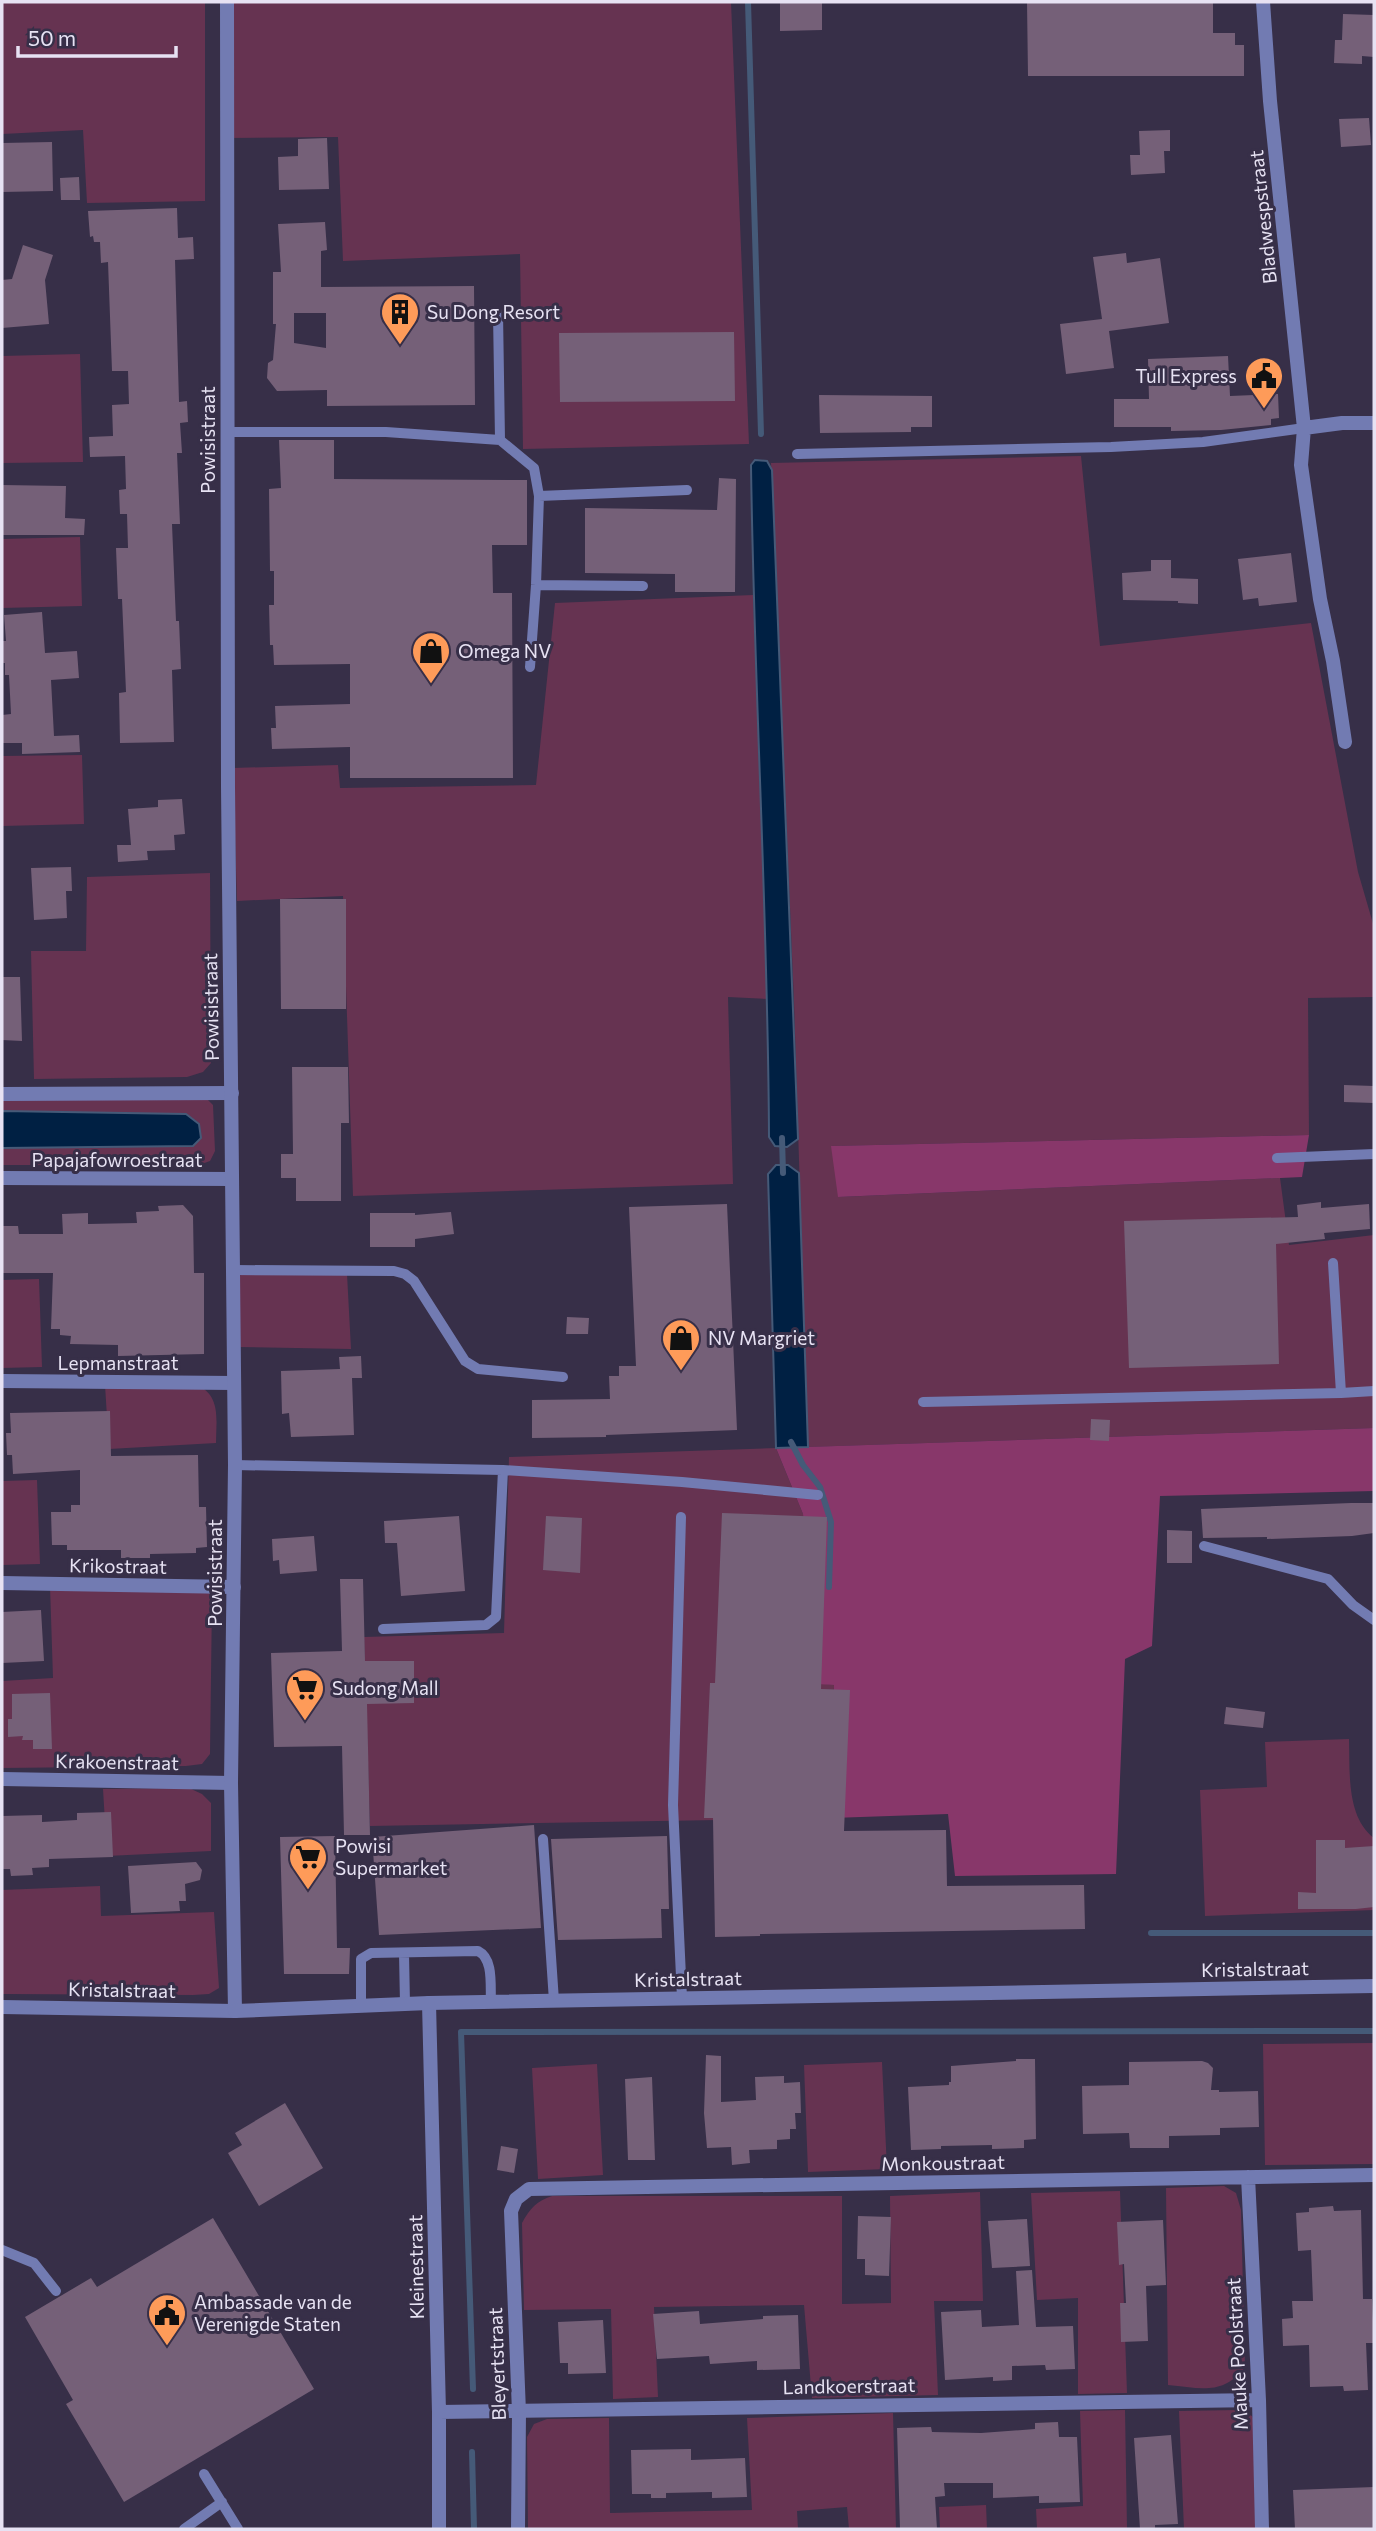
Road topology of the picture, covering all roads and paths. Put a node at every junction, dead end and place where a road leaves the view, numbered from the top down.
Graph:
1 (227, 2) edge
2 (1263, 2) edge
3 (498, 313) dead end
4 (1374, 423) edge
5 (1304, 428) junction
6 (227, 432) junction
7 (500, 440) junction
8 (797, 454) dead end
9 (687, 490) dead end
10 (539, 496) junction
11 (536, 585) junction
12 (643, 586) dead end
13 (530, 667) dead end
14 (1345, 741) dead end
15 (232, 1093) junction
16 (2, 1094) edge
17 (1374, 1154) edge
18 (1277, 1158) dead end
19 (2, 1178) edge
20 (232, 1180) junction
21 (1333, 1262) dead end
22 (233, 1270) junction
23 (563, 1377) dead end
24 (2, 1381) edge
25 (234, 1383) junction
26 (1374, 1391) edge
27 (1341, 1393) junction
28 (923, 1402) dead end
29 (235, 1465) junction
30 (502, 1469) junction
31 (818, 1495) dead end
32 (681, 1517) dead end
33 (1204, 1546) dead end
34 (2, 1583) edge
35 (234, 1587) junction
36 (1374, 1620) edge
37 (383, 1629) dead end
38 (2, 1779) edge
39 (231, 1783) junction
40 (543, 1839) dead end
41 (404, 1953) junction
42 (1374, 1986) edge
43 (682, 1998) junction
44 (554, 2001) junction
45 (491, 2002) junction
46 (429, 2003) junction
47 (405, 2004) junction
48 (361, 2005) junction
49 (2, 2007) edge
50 (235, 2011) junction
51 (1374, 2175) edge
52 (1248, 2178) junction
53 (516, 2199) joint
54 (2, 2250) edge
55 (56, 2291) dead end
56 (1259, 2400) junction
57 (439, 2412) junction
58 (519, 2412) junction
59 (204, 2474) dead end
60 (222, 2502) junction
61 (184, 2529) edge
62 (238, 2529) edge
63 (439, 2529) edge
64 (518, 2529) edge
65 (1262, 2529) edge

1 - 6 street, Powisistraat
2 - 5 street, Bladwespstraat
3 - 7 lane
4 - 5 street
5 - 8 lane
5 - 14 street, Bladwespstraat
6 - 7 lane
6 - 15 street, Powisistraat
7 - 10 lane
9 - 10 lane
10 - 11 lane
11 - 12 lane
11 - 13 lane
15 - 16 street
15 - 20 street, Powisistraat
17 - 18 lane
19 - 20 street, Papajafowroestraat
20 - 22 street, Powisistraat
21 - 27 lane
22 - 23 lane
22 - 25 street, Powisistraat
24 - 25 street, Lepmanstraat
25 - 29 street, Powisistraat
26 - 27 lane
27 - 28 lane
29 - 30 lane
29 - 35 street, Powisistraat
30 - 31 lane
30 - 37 lane
32 - 43 lane
33 - 36 lane
34 - 35 street, Krikostraat
35 - 39 street, Powisistraat
38 - 39 street, Krakoenstraat
39 - 50 street, Powisistraat
40 - 44 lane
41 - 45 lane
41 - 47 lane
41 - 48 lane
42 - 43 street, Kristalstraat
43 - 44 street, Kristalstraat
44 - 45 street, Kristalstraat
45 - 46 street, Kristalstraat
46 - 47 street, Kristalstraat
46 - 57 street, Kleinestraat
47 - 48 street, Kristalstraat
48 - 50 street, Kristalstraat
49 - 50 street, Kristalstraat
51 - 52 street, Monkoustraat
52 - 53 street, Monkoustraat
52 - 56 street, Mauke Poolstraat
53 - 58 street, Bleyertstraat
54 - 55 lane
56 - 58 street, Landkoerstraat
56 - 65 street, Mauke Poolstraat
57 - 58 street, Landkoerstraat
57 - 63 street, Kleinestraat
58 - 64 street, Bleyertstraat
59 - 60 lane
60 - 61 lane
60 - 62 lane

